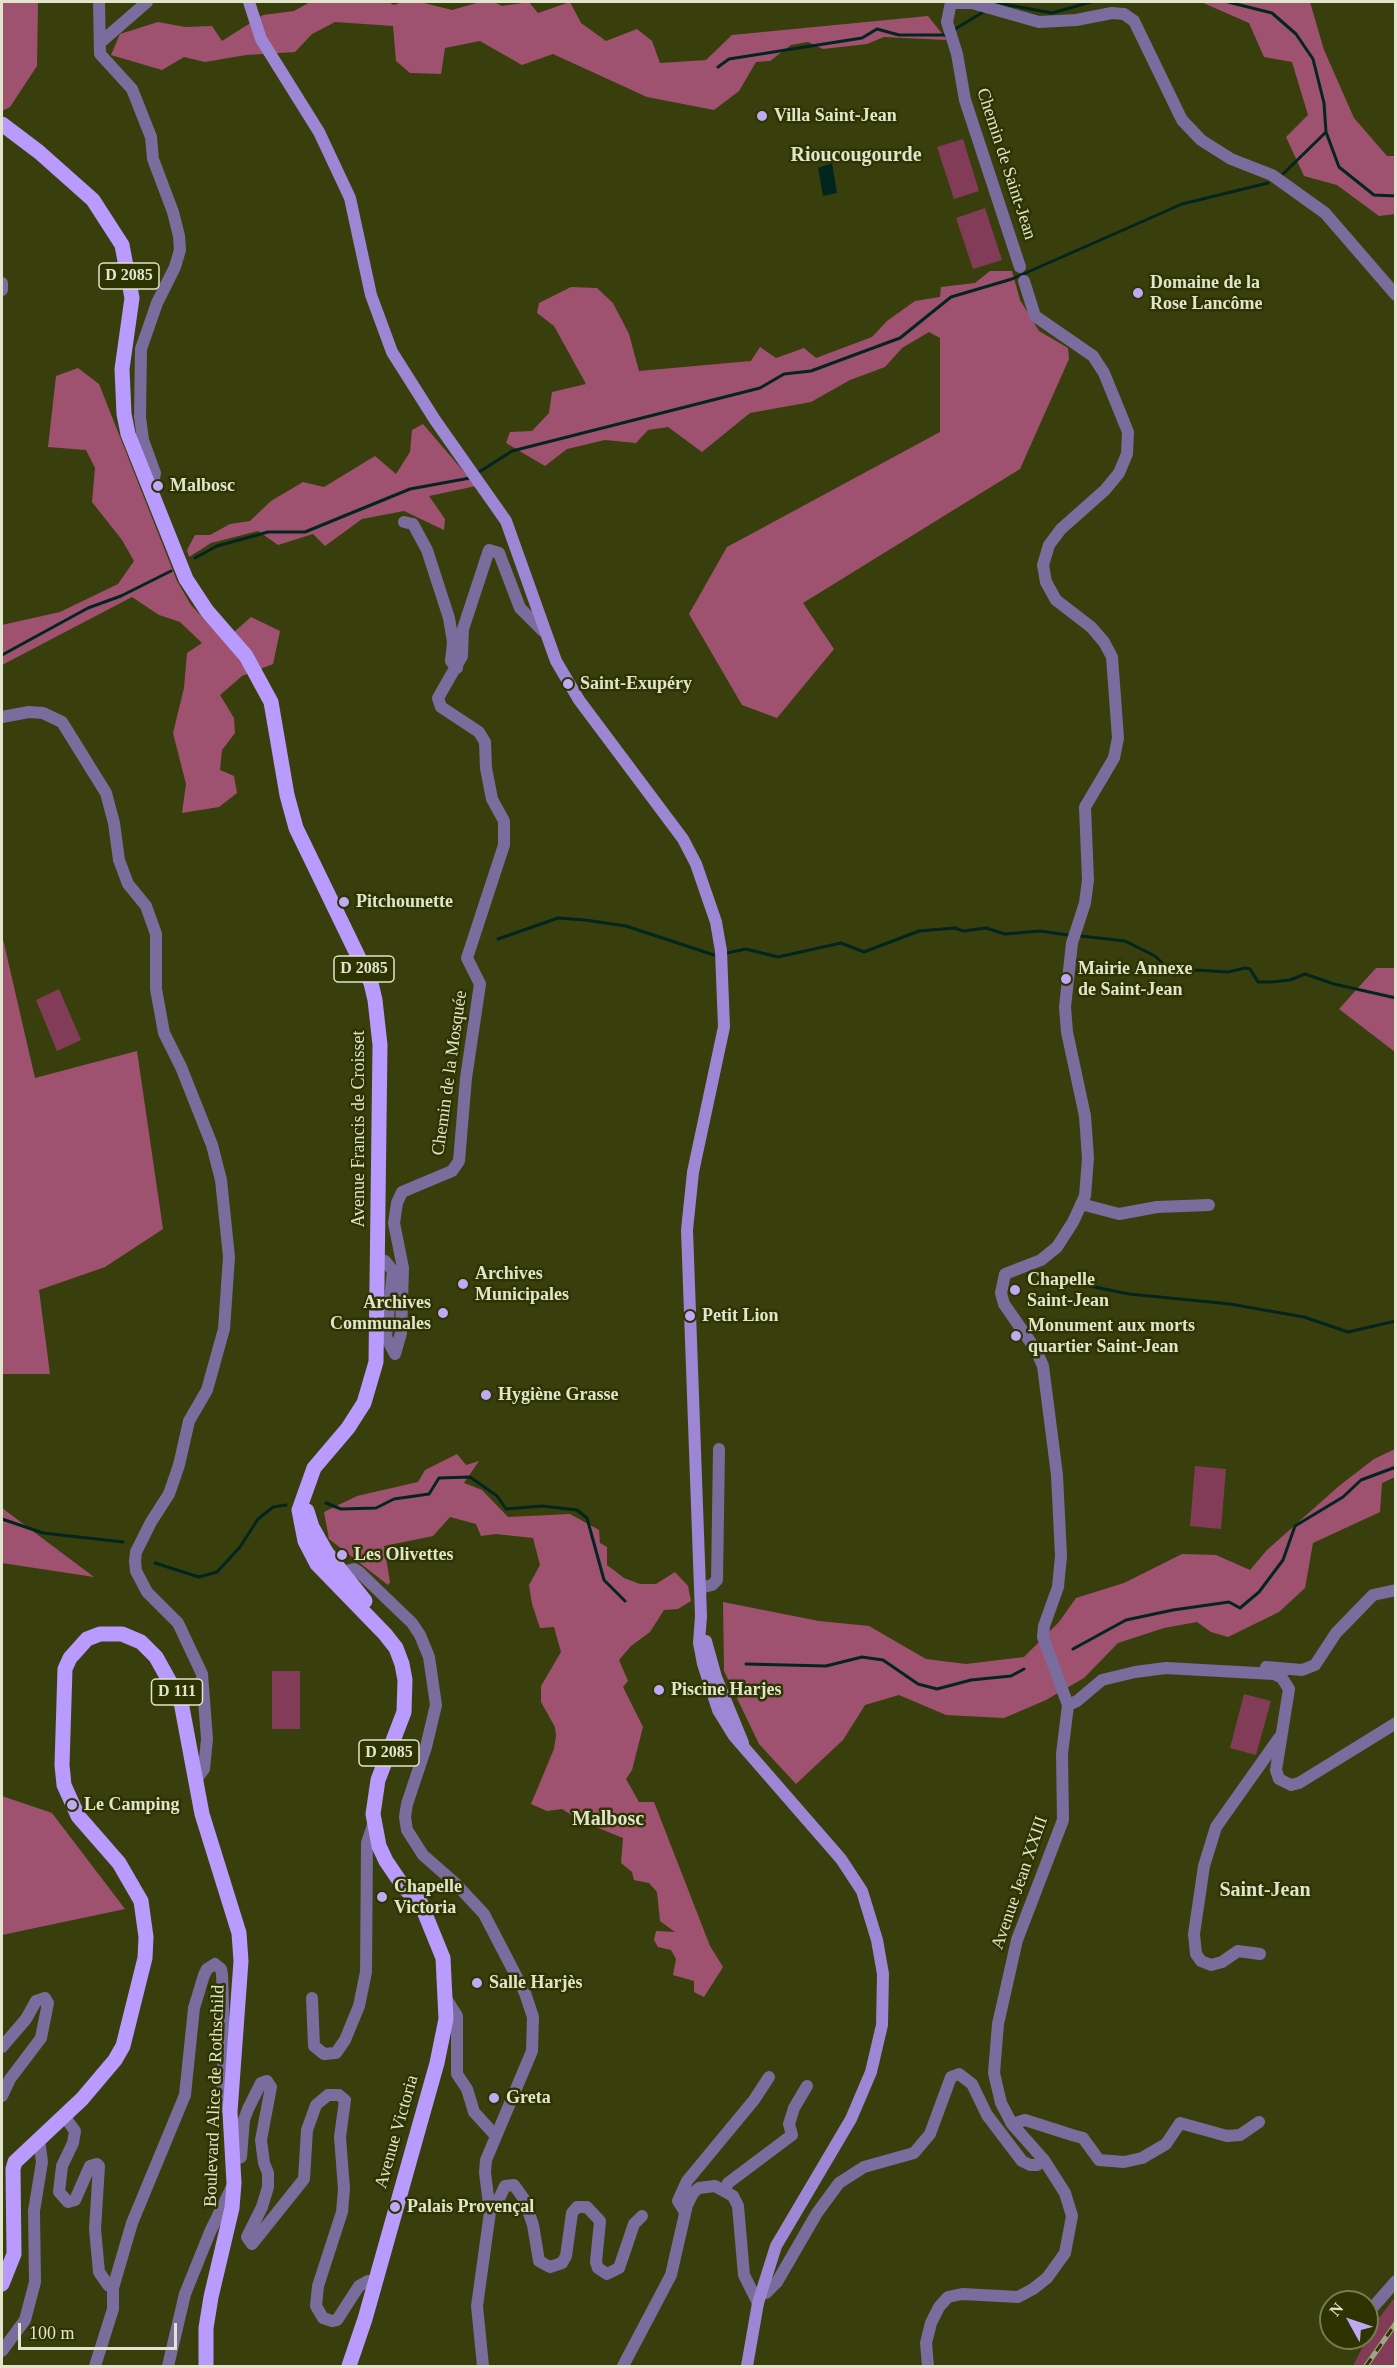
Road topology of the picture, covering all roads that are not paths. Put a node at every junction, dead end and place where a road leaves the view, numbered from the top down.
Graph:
1 (99, 2) edge
2 (147, 2) edge
3 (249, 2) edge
4 (951, 2) edge
5 (101, 42) junction
6 (2, 124) edge
7 (1020, 267) dead end
8 (1024, 280) dead end
9 (2, 283) edge
10 (2, 290) edge
11 (1395, 295) edge
12 (146, 481) junction
13 (404, 522) dead end
14 (543, 631) junction
15 (458, 668) junction
16 (2, 717) edge
17 (1081, 1204) junction
18 (1209, 1205) dead end
19 (378, 1260) junction
20 (719, 1449) dead end
21 (304, 1493) junction
22 (335, 1574) junction
23 (700, 1588) junction
24 (1395, 1590) edge
25 (1173, 1668) junction
26 (1068, 1705) junction
27 (1395, 1723) edge
28 (1280, 1737) junction
29 (195, 1781) junction
30 (374, 1822) junction
31 (422, 1907) junction
32 (1260, 1954) dead end
33 (312, 1998) dead end
34 (447, 2000) junction
35 (2, 2047) edge
36 (769, 2077) dead end
37 (807, 2086) dead end
38 (2, 2096) edge
39 (230, 2112) junction
40 (64, 2116) junction
41 (1259, 2122) dead end
42 (1012, 2124) junction
43 (495, 2135) junction
44 (39, 2139) junction
45 (232, 2160) junction
46 (1044, 2160) junction
47 (234, 2183) junction
48 (725, 2189) junction
49 (490, 2205) junction
50 (685, 2212) junction
51 (642, 2216) dead end
52 (1395, 2281) edge
53 (375, 2283) junction
54 (2, 2284) edge
55 (113, 2288) junction
56 (759, 2298) junction
57 (1379, 2300) edge
58 (2, 2351) edge
59 (95, 2367) edge
60 (168, 2367) edge
61 (206, 2367) edge
62 (349, 2367) edge
63 (483, 2367) edge
64 (623, 2367) edge
65 (747, 2367) edge
66 (928, 2367) edge

1 - 5 street
2 - 5 street
3 - 14 main road
4 - 7 street, Chemin de Saint-Jean
4 - 11 street
5 - 12 street
6 - 12 main road, D 2085
8 - 17 street
9 - 10 street
12 - 19 main road, Avenue Francis de Croisset / D 2085
13 - 15 street
14 - 15 street, Chemin de la Mosquée
14 - 23 main road
15 - 19 street, Chemin de la Mosquée
16 - 29 street
17 - 18 street
17 - 26 street, Avenue Jean XXIII
19 - 21 main road, Avenue Francis de Croisset / D 2085
20 - 23 street
21 - 22 main road, D 2085
21 - 22 main road, Avenue Francis de Croisset / D 2085
22 - 30 main road, Avenue Victoria / D 2085
22 - 31 main road, Avenue Victoria / D 2085
22 - 43 street
23 - 56 main road
24 - 25 street
25 - 26 street
25 - 28 street
26 - 42 street, Avenue Jean XXIII
27 - 28 street
28 - 32 street
29 - 39 main road, Boulevard Alice de Rothschild / D 111
29 - 40 main road, Boulevard Alice de Rothschild / D 111
30 - 31 main road, Avenue Victoria / D 2085
30 - 33 street
31 - 34 main road, Avenue Victoria / D 2085
34 - 43 street
34 - 53 main road, Avenue Victoria / D 2085
35 - 38 street
36 - 50 street
37 - 48 street
39 - 45 main road, Boulevard Alice de Rothschild / D 111
39 - 55 street
40 - 44 main road, Boulevard Alice de Rothschild / D 111
40 - 55 street
41 - 42 street
42 - 46 street, Avenue Jean XXIII
43 - 49 street
44 - 54 main road, D 111
44 - 58 street
45 - 47 main road, Boulevard Alice de Rothschild / D 111
45 - 53 street
46 - 56 street
46 - 66 street, Avenue Jean XXIII
47 - 60 street
47 - 61 main road, Boulevard Alice de Rothschild / D 111
48 - 50 street
48 - 56 street
49 - 51 street
49 - 63 street
50 - 64 street
52 - 57 street
53 - 62 main road, Avenue Victoria / D 2085
55 - 59 street
56 - 65 main road

